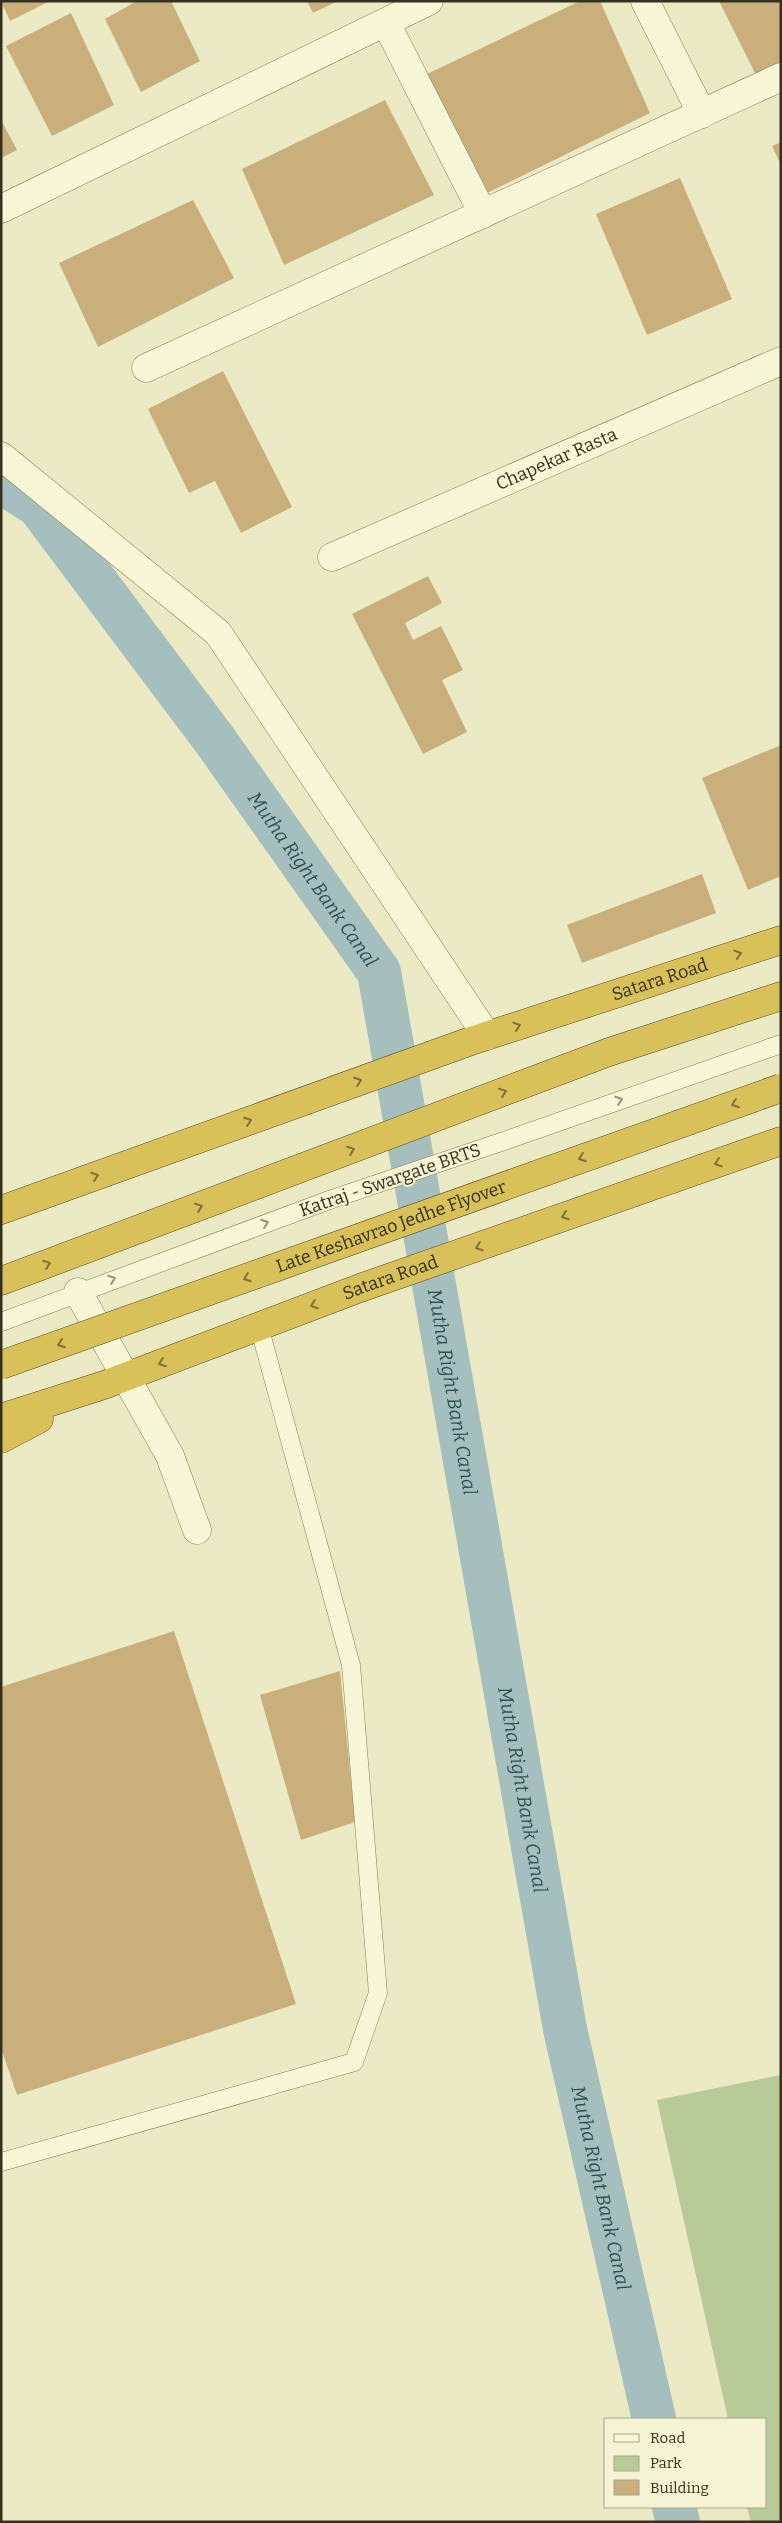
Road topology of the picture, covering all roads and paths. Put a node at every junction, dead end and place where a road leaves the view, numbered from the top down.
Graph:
1 (429, 1) edge
2 (645, 1) edge
3 (386, 22) junction
4 (781, 77) edge
5 (702, 114) junction
6 (1, 209) edge
7 (483, 214) junction
8 (781, 361) edge
9 (146, 368) dead end
10 (1, 456) edge
11 (332, 557) dead end
12 (781, 940) edge
13 (781, 996) edge
14 (479, 1038) junction
15 (781, 1044) edge
16 (781, 1088) edge
17 (781, 1141) edge
18 (1, 1210) edge
19 (1, 1281) edge
20 (78, 1292) junction
21 (1, 1322) edge
22 (259, 1326) junction
23 (1, 1365) edge
24 (114, 1381) junction
25 (1, 1418) edge
26 (1, 1439) edge
27 (197, 1530) dead end
28 (1, 2162) edge

1 - 3 street
2 - 5 street
3 - 6 street
3 - 7 street
4 - 5 street
5 - 7 street
7 - 9 street
8 - 11 street, Chapekar Rasta
10 - 14 street
14 -> 12 highway, Satara Road
19 -> 13 highway
18 -> 14 highway, Satara Road
20 -> 15 lane, Katraj - Swargate BRTS
16 -> 23 highway, Late Keshavrao Jedhe Flyover, bridge
17 -> 22 highway, Satara Road
20 - 21 lane, Katraj - Swargate BRTS
20 - 24 street
22 -> 24 highway, Satara Road
22 - 28 lane
24 - 25 highway, Satara Road
24 - 26 highway
24 - 27 street

